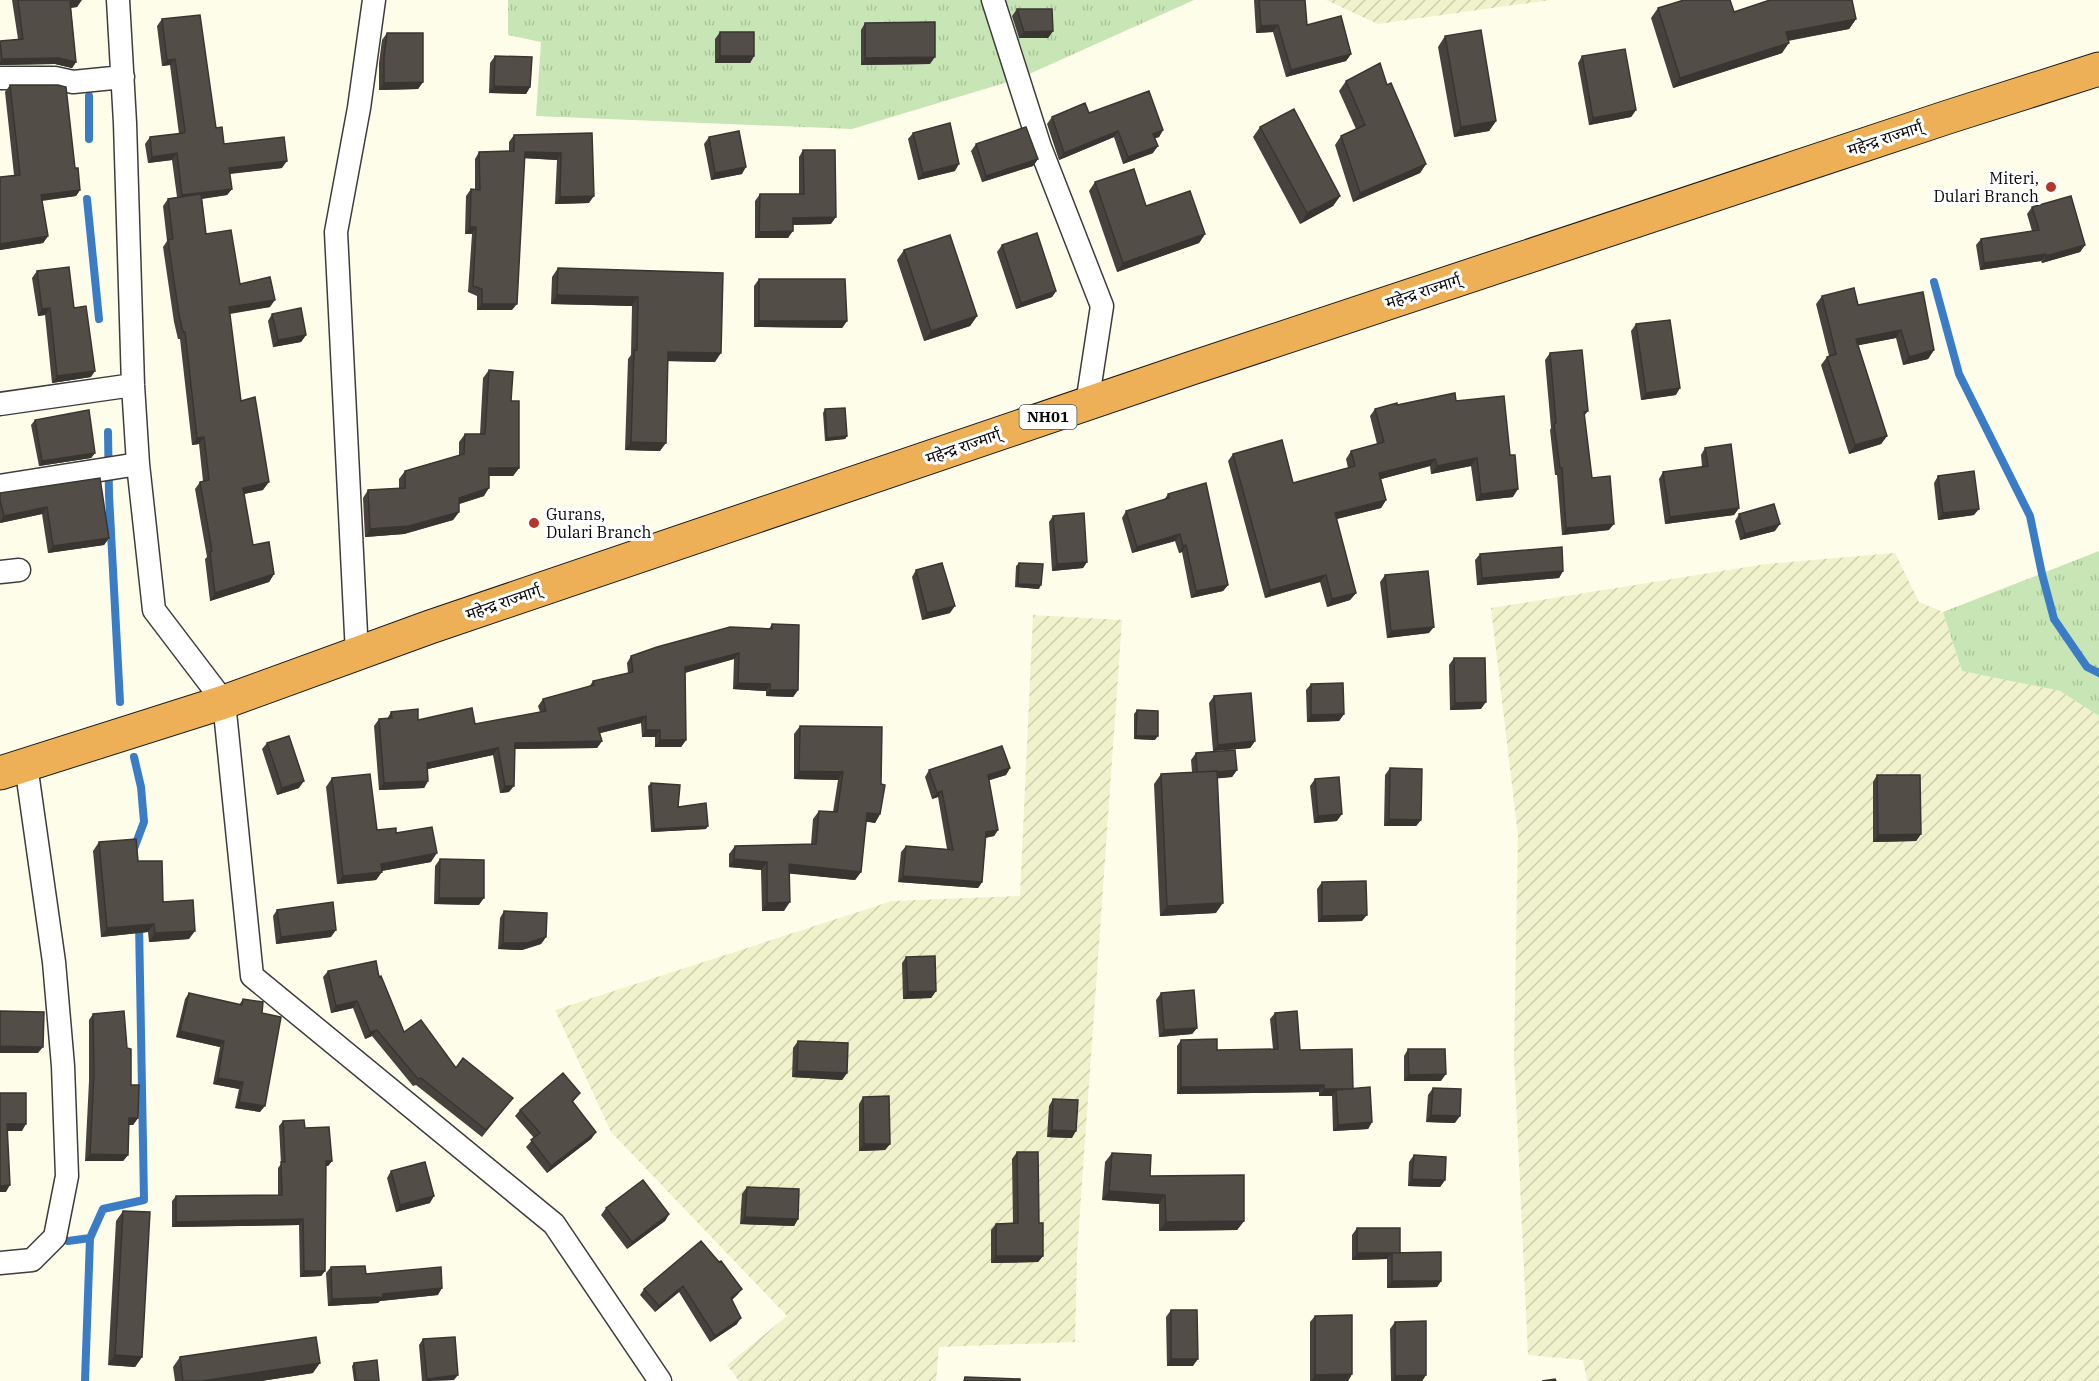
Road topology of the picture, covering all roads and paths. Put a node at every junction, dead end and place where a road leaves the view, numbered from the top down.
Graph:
1 (118, 0) edge
2 (374, 0) edge
3 (993, 0) edge
4 (2099, 69) edge
5 (123, 77) junction
6 (0, 78) edge
7 (133, 385) junction
8 (0, 404) edge
9 (1087, 404) junction
10 (138, 464) junction
11 (0, 486) edge
12 (357, 654) junction
13 (224, 702) junction
14 (13, 769) edge
15 (0, 1263) edge
16 (660, 1381) edge

1 - 5 street
2 - 12 street
3 - 9 street
4 - 9 highway, महेन्द्र राज्मार्ग् / NH01
5 - 6 street
5 - 7 street
7 - 8 street
7 - 10 street
9 - 12 highway, महेन्द्र राज्मार्ग् / NH01
10 - 11 street
10 - 13 street
12 - 13 highway, महेन्द्र राज्मार्ग् / NH01
13 - 14 highway, महेन्द्र राज्मार्ग् / NH01
13 - 16 street
14 - 15 street

